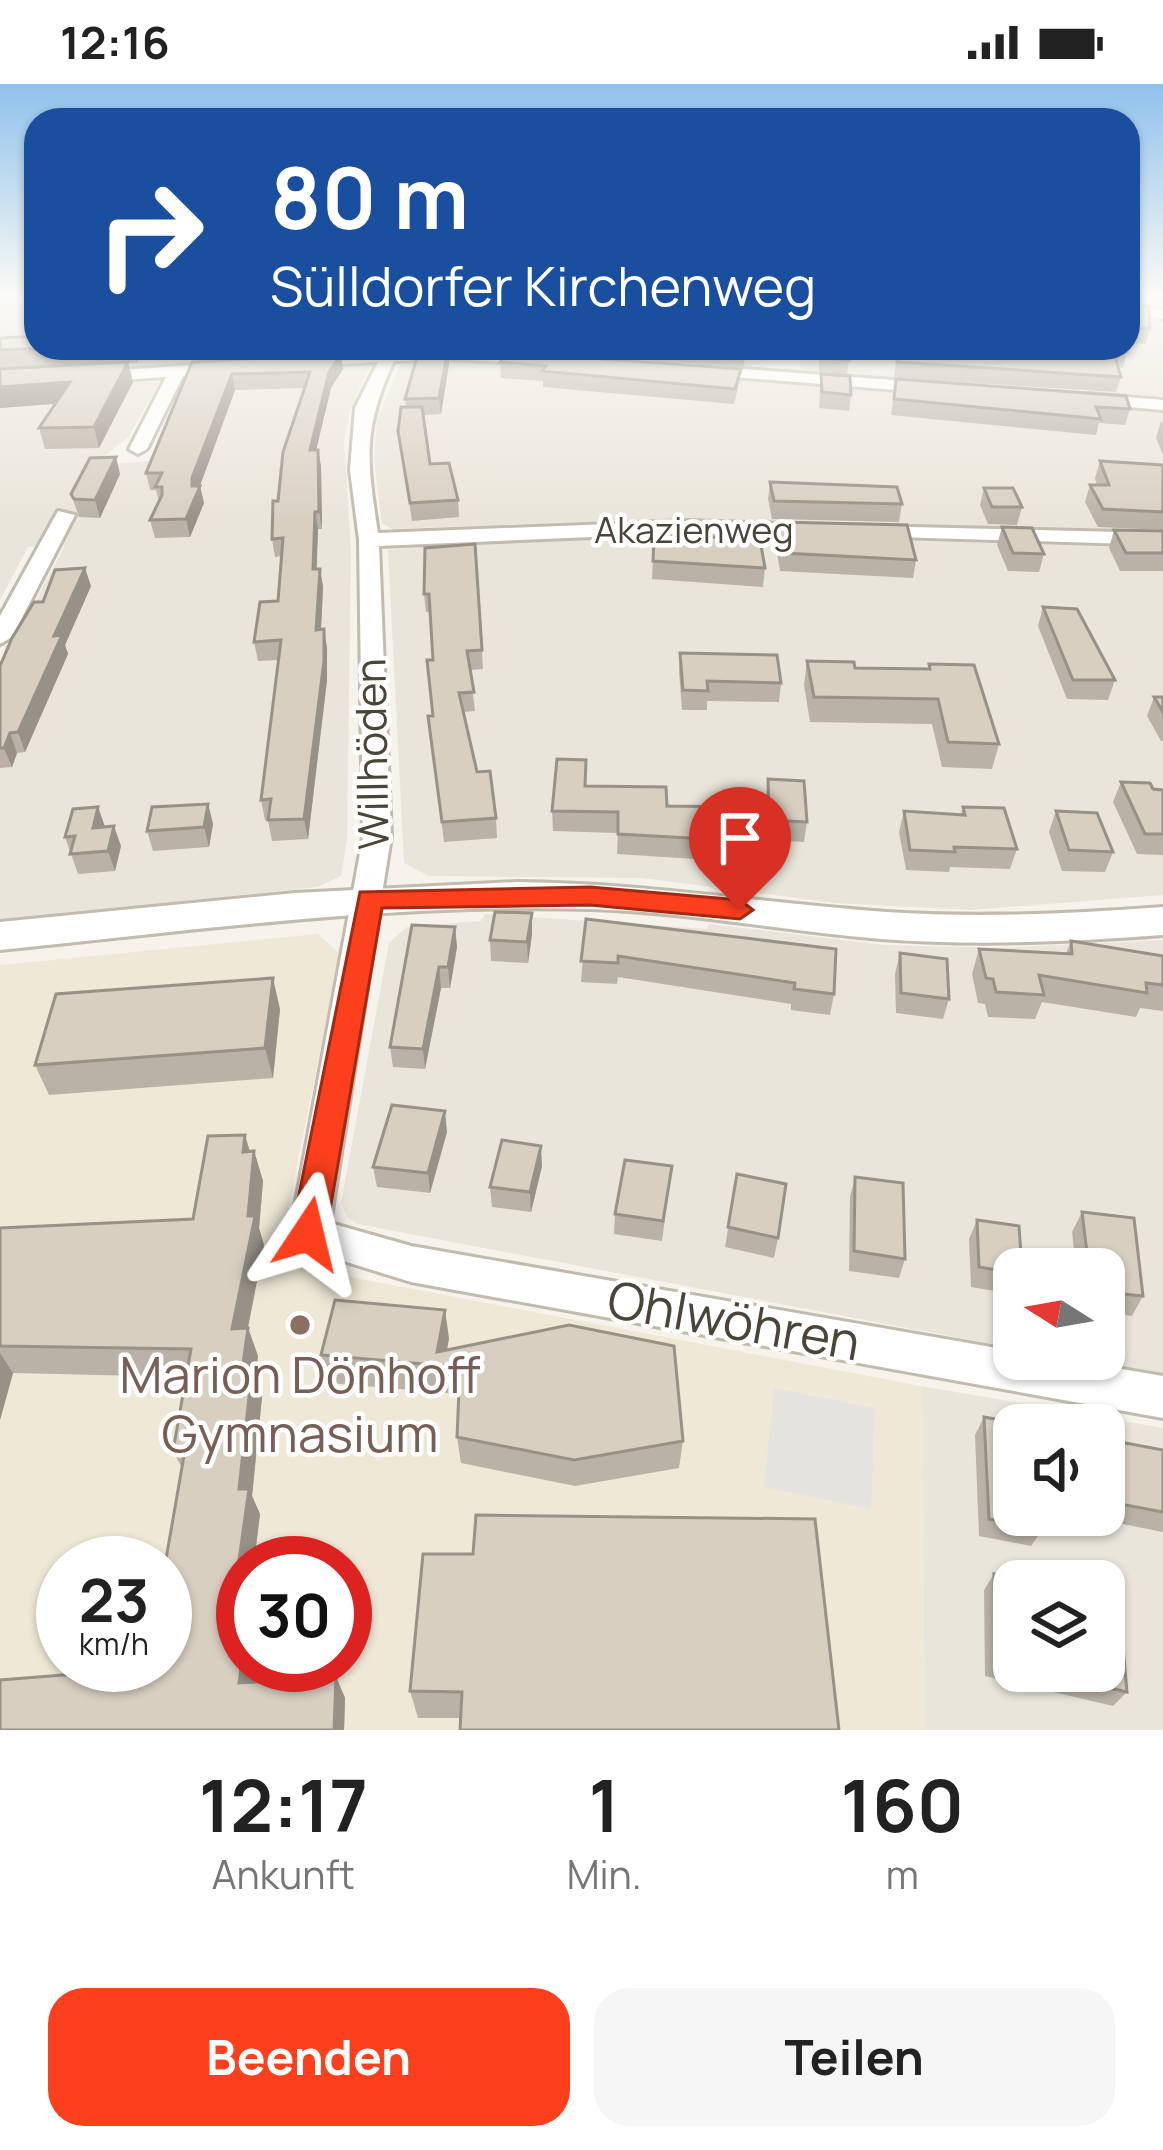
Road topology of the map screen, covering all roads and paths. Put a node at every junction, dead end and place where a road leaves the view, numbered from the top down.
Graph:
1 (203, 370) edge
2 (381, 370) edge
3 (688, 370) edge
4 (177, 372) junction
5 (67, 378) edge
6 (957, 390) edge
7 (1072, 398) edge
8 (1163, 405) edge
9 (138, 449) dead end
10 (64, 515) dead end
11 (829, 531) edge
12 (852, 532) edge
13 (1163, 539) edge
14 (369, 540) junction
15 (0, 638) edge
16 (370, 898) junction
17 (1163, 921) edge
18 (0, 935) edge
19 (308, 1234) joint
20 (1163, 1397) edge

1 - 4 street
2 - 14 street, Willhöden
3 - 6 street
4 - 5 street
4 - 9 street
7 - 8 street
10 - 15 street
11 - 14 street, Akazienweg
12 - 13 street, Akazienweg
14 - 16 street, Willhöden
16 - 17 street
16 - 18 street
16 - 19 street, Willhöden
19 - 20 street, Ohlwöhren

